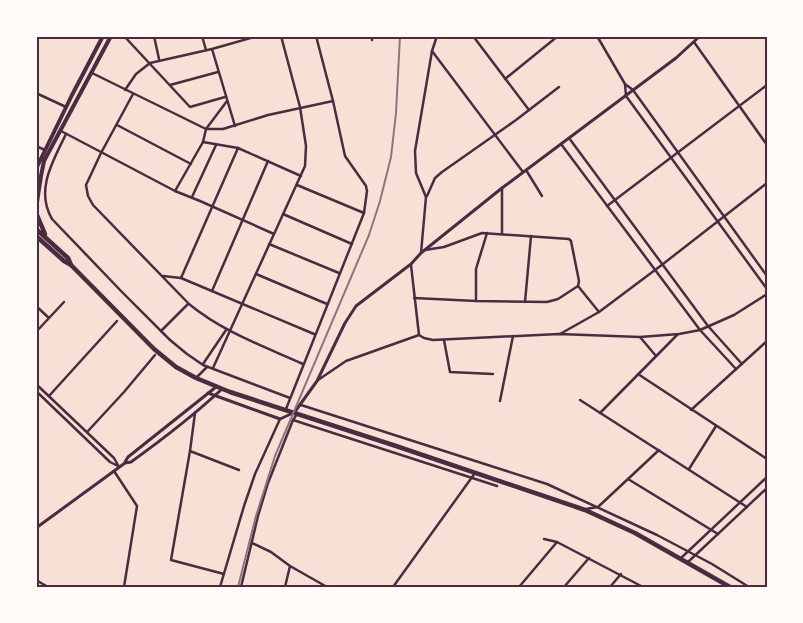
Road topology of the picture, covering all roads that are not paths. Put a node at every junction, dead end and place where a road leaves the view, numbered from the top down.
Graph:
1 (103, 36) edge
2 (110, 36) edge
3 (124, 36) edge
4 (154, 36) edge
5 (202, 36) edge
6 (258, 36) edge
7 (281, 36) edge
8 (316, 36) edge
9 (437, 36) edge
10 (558, 36) edge
11 (597, 36) edge
12 (700, 36) edge
13 (475, 37) edge
14 (693, 42) junction
15 (212, 49) junction
16 (206, 50) junction
17 (432, 51) junction
18 (159, 60) junction
19 (150, 63) junction
20 (85, 70) junction
21 (218, 72) junction
22 (92, 73) junction
23 (505, 79) junction
24 (625, 84) junction
25 (170, 85) junction
26 (767, 85) edge
27 (558, 87) dead end
28 (125, 90) junction
29 (633, 90) junction
30 (36, 94) edge
31 (133, 94) junction
32 (626, 96) junction
33 (225, 97) junction
34 (333, 101) junction
35 (226, 102) junction
36 (66, 106) junction
37 (739, 106) junction
38 (300, 107) junction
39 (529, 110) junction
40 (117, 125) junction
41 (234, 126) junction
42 (206, 128) junction
43 (61, 131) junction
44 (66, 134) junction
45 (495, 135) junction
46 (569, 138) junction
47 (203, 142) junction
48 (561, 144) junction
49 (216, 145) junction
50 (767, 145) edge
51 (36, 146) edge
52 (238, 148) junction
53 (45, 150) junction
54 (678, 152) junction
55 (101, 153) junction
56 (670, 158) junction
57 (268, 161) junction
58 (191, 164) junction
59 (36, 169) edge
60 (524, 171) junction
61 (301, 176) junction
62 (767, 183) edge
63 (297, 185) junction
64 (502, 188) junction
65 (175, 191) junction
66 (542, 196) dead end
67 (426, 197) junction
68 (192, 198) junction
69 (615, 200) junction
70 (212, 206) junction
71 (607, 206) junction
72 (36, 209) edge
73 (283, 214) junction
74 (364, 214) junction
75 (37, 216) edge
76 (724, 216) junction
77 (242, 220) junction
78 (717, 222) junction
79 (36, 229) edge
80 (487, 233) junction
81 (274, 234) junction
82 (502, 234) junction
83 (36, 236) edge
84 (530, 236) junction
85 (36, 240) edge
86 (48, 243) junction
87 (269, 244) junction
88 (352, 244) junction
89 (425, 250) junction
90 (421, 253) junction
91 (410, 264) junction
92 (663, 264) junction
93 (655, 270) junction
94 (340, 273) junction
95 (256, 274) junction
96 (161, 276) junction
97 (767, 276) edge
98 (181, 278) junction
99 (578, 286) junction
100 (767, 289) edge
101 (212, 291) junction
102 (767, 294) edge
103 (414, 298) junction
104 (476, 301) junction
105 (64, 302) dead end
106 (525, 302) junction
107 (189, 304) junction
108 (327, 304) junction
109 (243, 305) junction
110 (36, 306) edge
111 (599, 312) junction
112 (49, 318) junction
113 (117, 321) dead end
114 (708, 326) junction
115 (226, 330) junction
116 (700, 330) junction
117 (161, 331) junction
118 (36, 332) edge
119 (230, 332) junction
120 (314, 334) junction
121 (559, 334) junction
122 (679, 334) junction
123 (419, 335) junction
124 (513, 336) junction
125 (640, 337) junction
126 (444, 340) junction
127 (767, 341) edge
128 (155, 355) dead end
129 (656, 356) junction
130 (202, 364) junction
131 (303, 364) junction
132 (742, 364) junction
133 (208, 366) junction
134 (213, 368) junction
135 (736, 369) junction
136 (493, 374) dead end
137 (638, 374) junction
138 (196, 378) junction
139 (316, 381) junction
140 (36, 384) edge
141 (216, 387) junction
142 (222, 389) junction
143 (36, 391) edge
144 (208, 393) junction
145 (49, 396) junction
146 (214, 396) junction
147 (290, 398) junction
148 (580, 400) dead end
149 (500, 401) dead end
150 (301, 405) junction
151 (691, 410) junction
152 (286, 411) junction
153 (195, 413) junction
154 (600, 413) junction
155 (295, 414) junction
156 (280, 419) junction
157 (293, 420) junction
158 (716, 426) junction
159 (88, 431) junction
160 (159, 433) junction
161 (163, 438) junction
162 (659, 450) junction
163 (190, 451) junction
164 (767, 459) edge
165 (125, 463) junction
166 (119, 467) junction
167 (690, 469) junction
168 (239, 470) dead end
169 (114, 471) junction
170 (476, 472) junction
171 (471, 477) junction
172 (767, 477) edge
173 (628, 479) junction
174 (497, 486) dead end
175 (767, 488) edge
176 (740, 502) junction
177 (598, 507) junction
178 (747, 507) junction
179 (584, 510) junction
180 (36, 528) edge
181 (711, 529) junction
182 (718, 534) junction
183 (544, 539) dead end
184 (252, 542) junction
185 (557, 542) junction
186 (688, 551) junction
187 (696, 555) junction
188 (589, 558) junction
189 (680, 558) junction
190 (688, 562) junction
191 (290, 566) junction
192 (224, 574) junction
193 (621, 574) junction
194 (36, 580) edge
195 (719, 580) junction
196 (48, 587) edge
197 (124, 587) edge
198 (220, 587) edge
199 (241, 587) edge
200 (285, 587) edge
201 (327, 587) edge
202 (393, 587) edge
203 (519, 587) edge
204 (564, 587) edge
205 (610, 587) edge
206 (643, 587) edge
207 (715, 587) edge
208 (730, 587) edge
209 (749, 587) edge

1 - 20 main road
2 - 22 main road
3 - 19 street
4 - 18 street
5 - 16 street
6 - 15 street
7 - 38 street
8 - 34 street
9 - 17 street
10 - 23 street
11 - 24 street
12 - 14 street
13 - 23 street
14 - 29 street
14 - 37 street
15 - 16 street
15 - 21 street
16 - 18 street
17 - 45 street
17 - 67 street
18 - 19 street
19 - 25 street
19 - 28 street
20 - 22 street
20 - 36 main road
21 - 25 street
21 - 33 street
22 - 28 street
22 - 43 main road
23 - 39 street
24 - 29 street
24 - 32 street
25 - 33 street
26 - 37 street
27 - 39 street
28 - 31 street
29 - 32 street
29 - 54 street
30 - 36 street
31 - 40 street
31 - 42 street
32 - 46 street
32 - 56 street
33 - 35 street
34 - 38 street
34 - 74 street
35 - 41 street
35 - 42 street
36 - 53 main road
37 - 50 street
37 - 54 street
38 - 41 street
38 - 61 street
39 - 45 street
40 - 55 street
40 - 58 street
41 - 42 street
42 - 47 street
43 - 44 street
43 - 72 main road
44 - 55 street
44 - 117 street
45 - 60 street
45 - 67 street
46 - 48 street
46 - 69 street
47 - 49 street
47 - 58 street
48 - 60 street
48 - 71 street
49 - 52 street
49 - 68 street
51 - 53 street
52 - 57 street
52 - 70 street
53 - 59 main road
54 - 56 street
54 - 76 street
55 - 65 street
55 - 96 street
56 - 69 street
56 - 78 street
57 - 61 street
57 - 77 street
58 - 65 street
60 - 64 street
60 - 66 street
61 - 63 street
62 - 76 street
63 - 73 street
63 - 74 street
64 - 82 street
64 - 89 street
65 - 68 street
67 - 90 street
68 - 70 street
69 - 71 street
69 - 92 street
70 - 77 street
70 - 98 street
71 - 93 street
72 - 75 main road
73 - 81 street
73 - 88 street
74 - 88 street
75 - 86 main road
76 - 78 street
76 - 97 street
77 - 81 street
77 - 101 street
78 - 92 street
78 - 100 street
79 - 86 main road
80 - 82 street
80 - 89 street
80 - 104 street
81 - 87 street
82 - 84 street
83 - 86 main road
84 - 99 street
84 - 106 street
85 - 86 main road
86 - 138 main road
87 - 94 street
87 - 95 street
88 - 94 street
89 - 90 street
90 - 91 street
91 - 103 street
91 - 139 street
92 - 93 street
92 - 114 street
93 - 111 street
93 - 116 street
94 - 108 street
95 - 108 street
95 - 109 street
96 - 98 street
96 - 107 street
98 - 101 street
99 - 106 street
99 - 111 street
101 - 109 street
102 - 114 street
103 - 104 street
103 - 123 street
104 - 106 street
105 - 112 street
107 - 115 street
107 - 117 street
108 - 120 street
109 - 119 street
109 - 120 street
110 - 112 street
111 - 121 street
112 - 118 street
113 - 145 street
114 - 116 street
114 - 132 street
115 - 119 street
115 - 130 street
116 - 122 street
116 - 135 street
117 - 130 street
119 - 131 street
119 - 134 street
120 - 131 street
121 - 124 street
121 - 125 street
122 - 125 street
122 - 129 street
123 - 126 street
123 - 139 street
124 - 126 street
124 - 149 street
125 - 129 street
126 - 136 street
127 - 132 street
128 - 159 street
129 - 137 street
130 - 133 street
131 - 147 street
132 - 135 street
133 - 134 street
133 - 138 street
134 - 147 street
135 - 151 street
137 - 151 street
137 - 154 street
138 - 141 main road
139 - 150 street
140 - 145 street
141 - 142 main road
141 - 144 street
142 - 146 street
142 - 152 main road
143 - 166 street
144 - 146 street
144 - 160 street
145 - 159 street
146 - 153 street
146 - 156 street
147 - 152 street
148 - 154 street
150 - 155 street
150 - 177 street
151 - 158 street
152 - 155 main road
153 - 161 street
153 - 163 street
154 - 162 street
155 - 156 street
155 - 157 street
155 - 170 main road
156 - 192 street
157 - 171 street
157 - 184 street
158 - 164 street
158 - 167 street
159 - 166 street
160 - 161 street
160 - 165 street
161 - 165 street
162 - 167 street
162 - 173 street
163 - 168 street
163 - 192 street
165 - 166 street
166 - 169 street
167 - 176 street
169 - 180 street
169 - 197 street
170 - 171 street
170 - 179 main road
171 - 174 street
171 - 202 street
172 - 176 street
173 - 177 street
173 - 181 street
175 - 178 street
176 - 178 street
176 - 181 street
177 - 179 street
177 - 186 street
178 - 182 street
179 - 189 main road
181 - 182 street
181 - 186 street
182 - 187 street
183 - 185 street
184 - 191 street
184 - 199 street
185 - 188 street
185 - 203 street
186 - 187 street
186 - 189 street
187 - 190 street
187 - 209 street
188 - 193 street
188 - 204 street
189 - 190 main road
190 - 195 main road
191 - 200 street
191 - 201 street
192 - 198 street
193 - 205 street
193 - 206 street
194 - 196 street
195 - 207 street
195 - 208 main road

